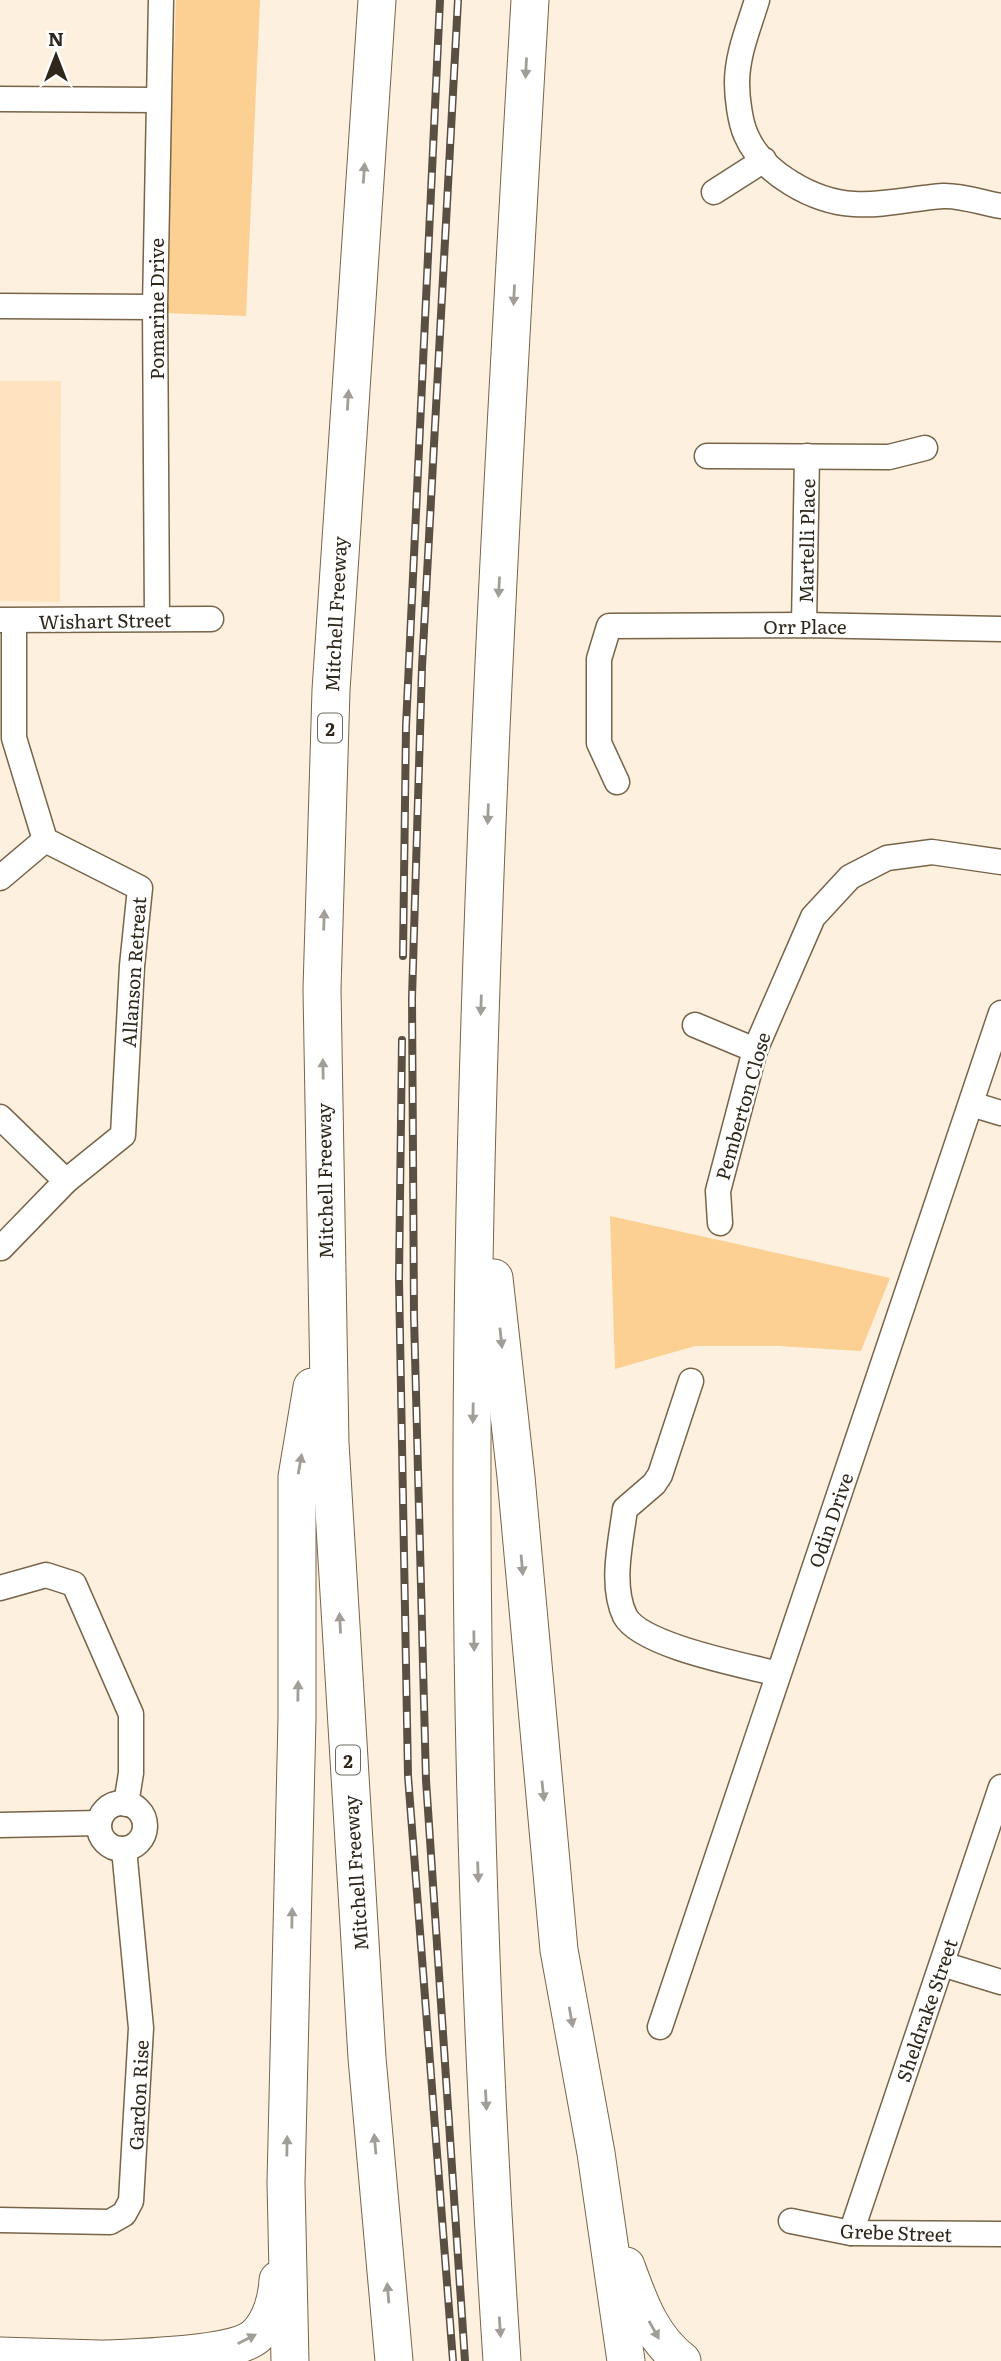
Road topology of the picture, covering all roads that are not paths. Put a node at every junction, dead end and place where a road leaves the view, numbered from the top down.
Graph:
1 (161, 0) edge
2 (377, 0) edge
3 (530, 0) edge
4 (757, 0) edge
5 (0, 99) edge
6 (157, 100) junction
7 (764, 160) junction
8 (714, 192) dead end
9 (1001, 206) edge
10 (0, 306) edge
11 (155, 307) junction
12 (925, 448) dead end
13 (708, 456) dead end
14 (807, 456) junction
15 (157, 618) junction
16 (211, 619) dead end
17 (7, 621) edge
18 (804, 625) junction
19 (1001, 629) edge
20 (617, 782) dead end
21 (45, 840) junction
22 (1001, 862) edge
23 (0, 878) edge
24 (1001, 1013) edge
25 (695, 1025) dead end
26 (755, 1050) junction
27 (971, 1104) junction
28 (1001, 1113) edge
29 (0, 1117) edge
30 (477, 1124) junction
31 (66, 1181) junction
32 (720, 1223) dead end
33 (1, 1248) edge
34 (326, 1308) junction
35 (691, 1381) dead end
36 (0, 1588) edge
37 (778, 1674) junction
38 (1001, 1787) edge
39 (126, 1804) junction
40 (99, 1823) junction
41 (0, 1825) edge
42 (124, 1849) junction
43 (942, 1964) junction
44 (1001, 1982) edge
45 (660, 2026) dead end
46 (286, 2183) junction
47 (603, 2198) junction
48 (0, 2220) edge
49 (791, 2221) dead end
50 (851, 2233) junction
51 (1001, 2234) edge
52 (2, 2357) edge
53 (108, 2360) edge
54 (145, 2361) edge
55 (290, 2361) edge
56 (394, 2361) edge
57 (502, 2361) edge
58 (626, 2361) edge
59 (682, 2361) edge

1 - 6 street, Pomarine Drive
34 -> 2 highway, Mitchell Freeway / 2
3 -> 30 highway
4 - 7 street
5 - 6 street
6 - 11 street, Pomarine Drive
7 - 8 street
7 - 9 street
10 - 11 street
11 - 15 street, Pomarine Drive
12 - 14 street, Martelli Place
13 - 14 street, Martelli Place
14 - 18 street, Martelli Place
15 - 16 street, Wishart Street
15 - 17 street, Wishart Street
17 - 21 street
18 - 19 street, Orr Place
18 - 20 street, Orr Place
21 - 23 street
21 - 31 street, Allanson Retreat
22 - 26 street, Pemberton Close
24 - 27 street, Odin Drive
25 - 26 street
26 - 32 street, Pemberton Close
27 - 28 street
27 - 37 street, Odin Drive
29 - 31 street
30 -> 47 highway
30 -> 57 highway
31 - 33 street, Allanson Retreat
46 -> 34 highway
56 -> 34 highway, Mitchell Freeway / 2
35 - 37 street
36 - 39 street
37 - 45 street, Odin Drive
38 - 43 street, Sheldrake Street
39 - 40 street
39 - 42 street
40 - 41 street
40 - 42 street
42 - 48 street, Gardon Rise
43 - 44 street
43 - 50 street, Sheldrake Street
53 -> 46 highway
46 - 55 highway
47 - 58 highway
47 -> 59 highway
49 - 50 street, Grebe Street
50 - 51 street, Grebe Street
52 - 53 highway
53 - 54 highway

